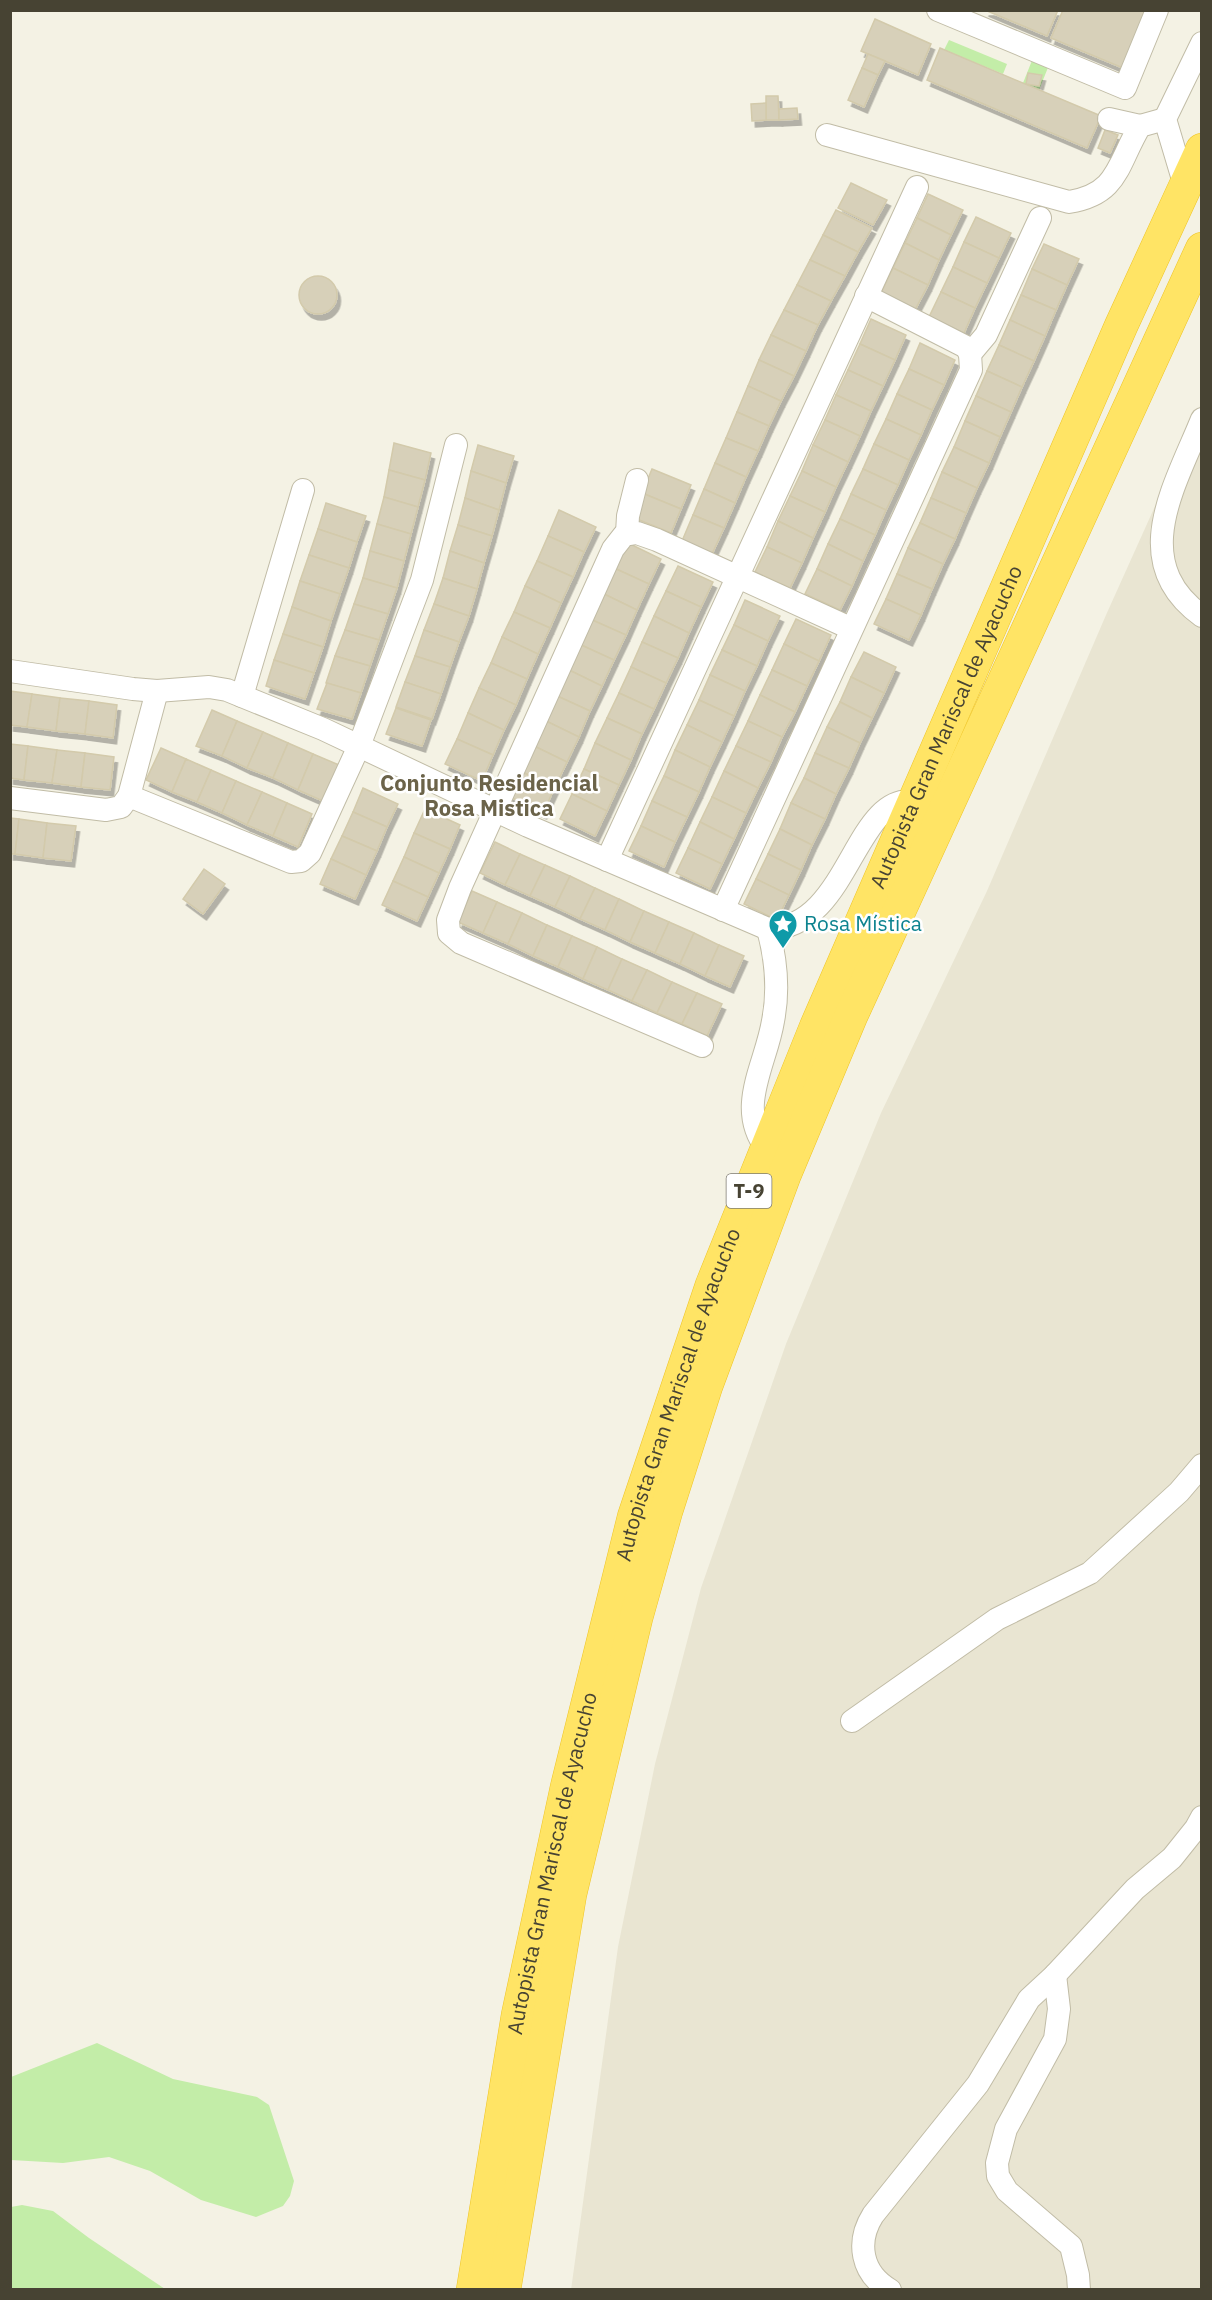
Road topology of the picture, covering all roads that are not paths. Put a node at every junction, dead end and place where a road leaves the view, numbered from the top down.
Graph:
1 (938, 10) edge
2 (1157, 10) edge
3 (1202, 43) edge
4 (1109, 119) dead end
5 (1165, 119) junction
6 (1140, 126) junction
7 (827, 135) dead end
8 (1202, 150) edge
9 (1185, 186) junction
10 (917, 187) dead end
11 (1040, 218) dead end
12 (1202, 249) edge
13 (866, 296) junction
14 (970, 354) junction
15 (1202, 418) edge
16 (456, 445) dead end
17 (637, 480) dead end
18 (303, 490) dead end
19 (627, 533) junction
20 (736, 577) junction
21 (1202, 616) edge
22 (850, 628) junction
23 (10, 671) edge
24 (157, 691) junction
25 (242, 696) junction
26 (359, 746) junction
27 (129, 796) junction
28 (10, 798) edge
29 (916, 802) junction
30 (495, 811) junction
31 (607, 860) junction
32 (723, 910) junction
33 (768, 929) junction
34 (702, 1046) dead end
35 (767, 1149) junction
36 (1202, 1465) edge
37 (852, 1721) dead end
38 (1202, 1817) edge
39 (1055, 1975) junction
40 (483, 2230) junction
41 (468, 2289) edge
42 (473, 2289) edge
43 (504, 2289) edge
44 (891, 2289) edge
45 (1079, 2289) edge

1 - 2 street
3 - 5 street
4 - 6 street
5 - 6 street
5 - 9 street
6 - 7 street
8 - 9 highway, Autopista Gran Mariscal de Ayacucho / T-9
9 - 29 highway, Autopista Gran Mariscal de Ayacucho / T-9
10 - 13 street
11 - 14 street
12 - 43 highway, Autopista Gran Mariscal de Ayacucho / T-9
13 - 14 street
13 - 20 street
14 - 22 street
15 - 21 street
16 - 26 street
17 - 19 street
18 - 25 street
19 - 20 street
19 - 30 street
20 - 22 street
20 - 31 street
22 - 32 street
23 - 24 street
24 - 25 street
24 - 27 street
25 - 26 street
26 - 27 street
26 - 30 street
27 - 28 street
29 - 33 street
29 - 35 highway, Autopista Gran Mariscal de Ayacucho / T-9
30 - 31 street
30 - 34 street
31 - 32 street
32 - 33 street
33 - 35 street
35 - 40 highway, Autopista Gran Mariscal de Ayacucho / T-9
36 - 37 street
38 - 39 street
39 - 44 street
39 - 45 street
40 - 41 street
40 - 42 highway, Autopista Gran Mariscal de Ayacucho / T-9

